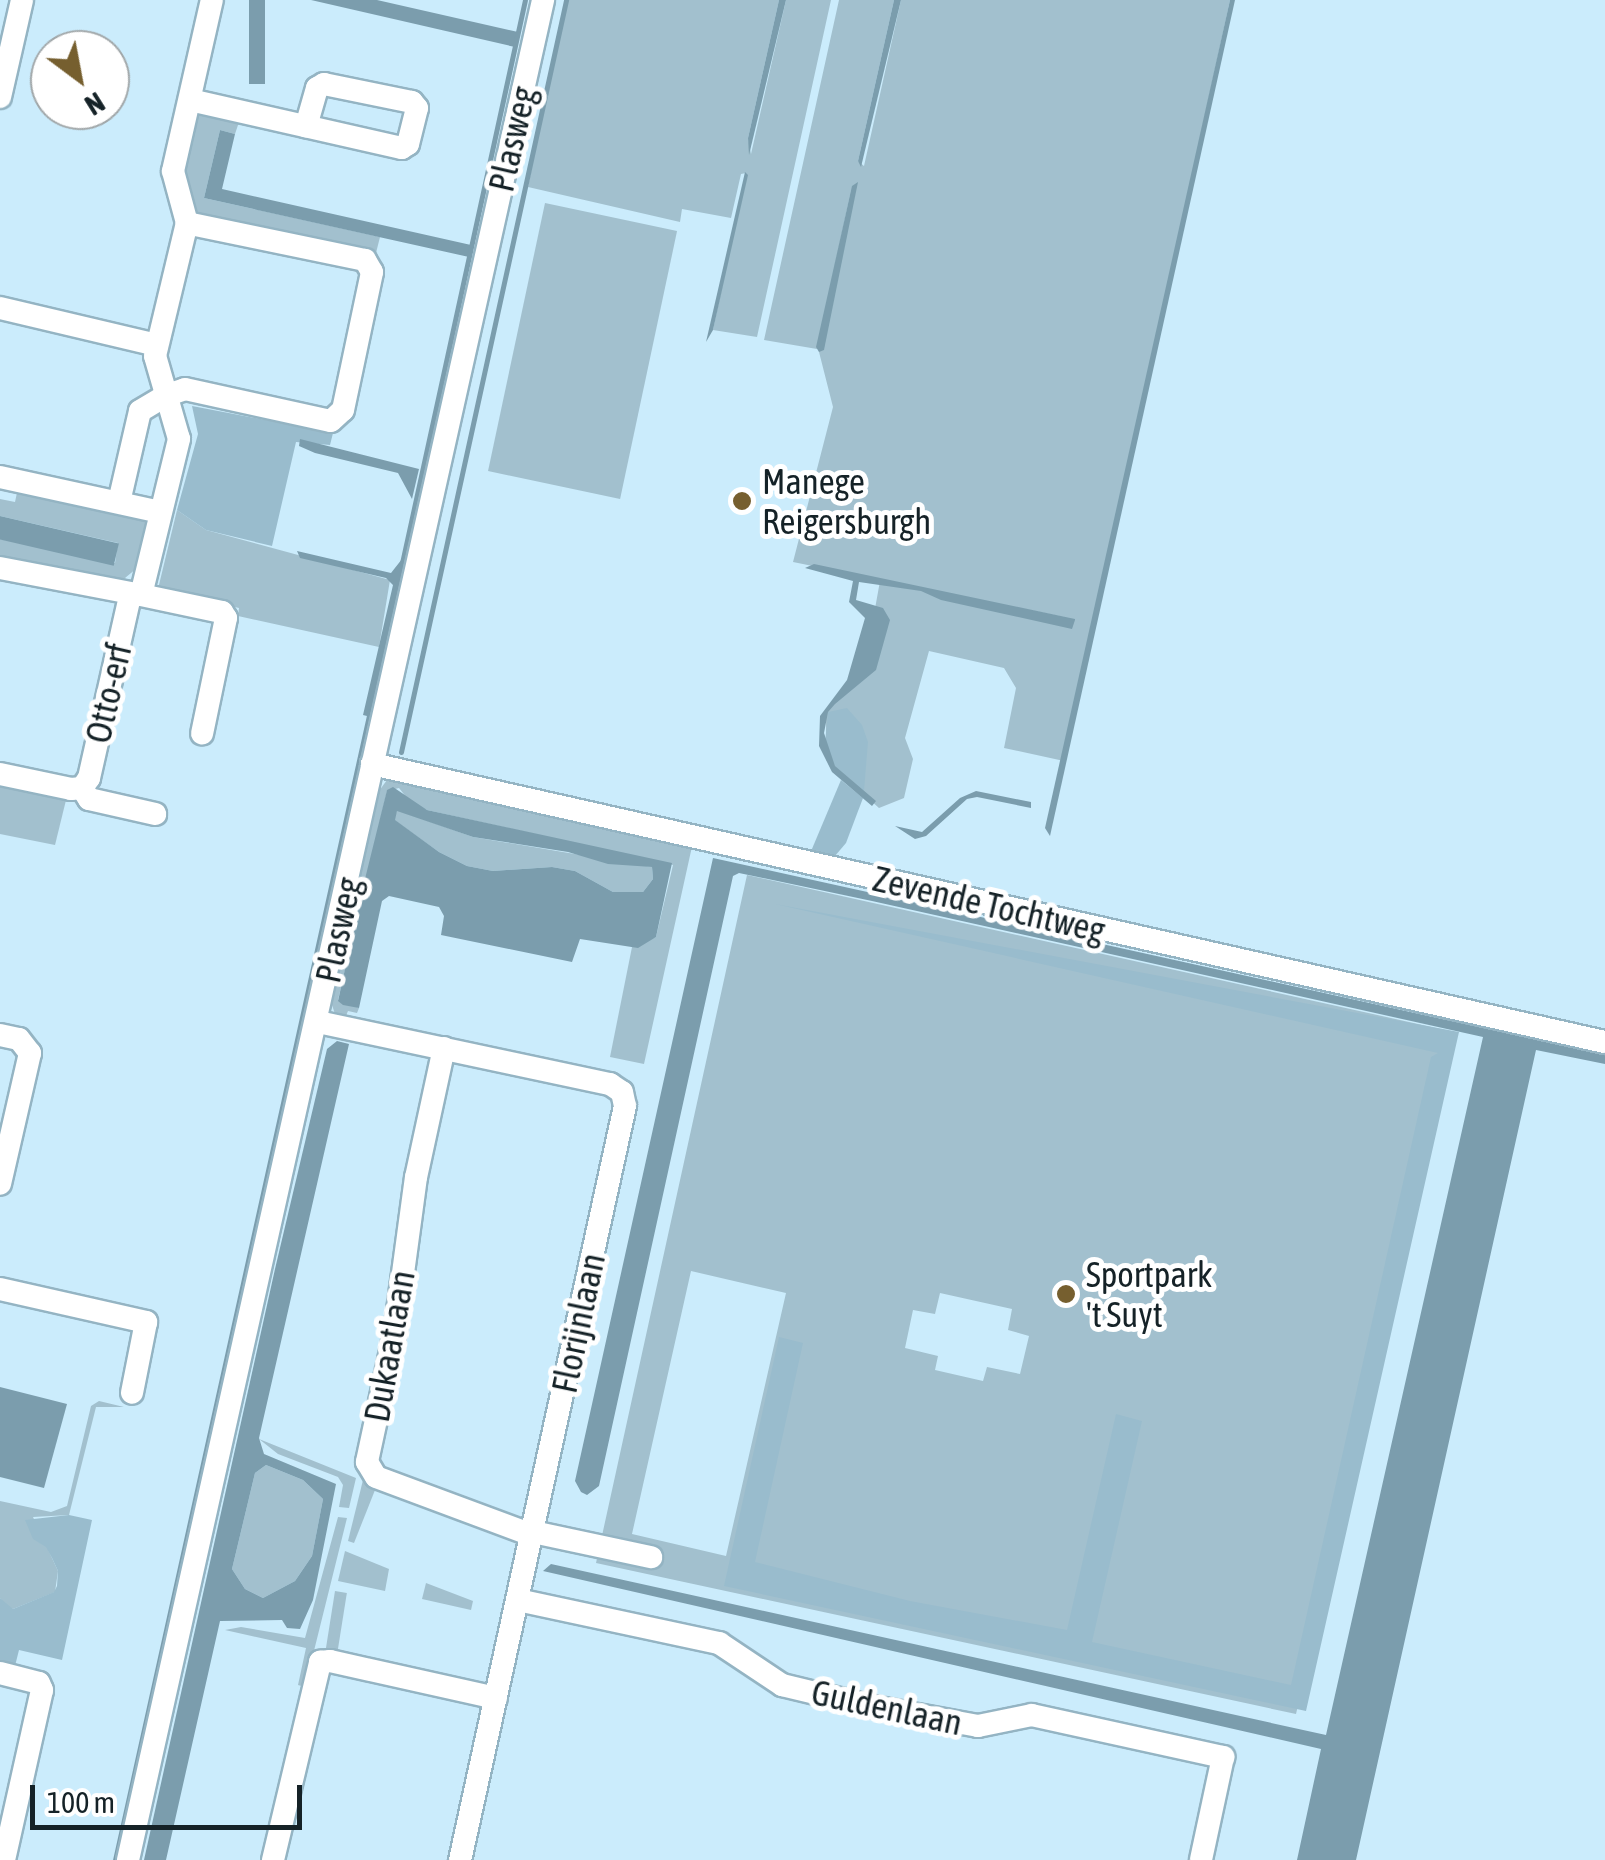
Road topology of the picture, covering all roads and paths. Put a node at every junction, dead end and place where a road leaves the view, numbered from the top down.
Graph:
1 (22, 0) edge
2 (212, 0) edge
3 (543, 0) edge
4 (0, 97) edge
5 (190, 100) junction
6 (306, 126) junction
7 (187, 223) junction
8 (0, 308) edge
9 (158, 345) junction
10 (166, 396) junction
11 (0, 477) edge
12 (119, 502) junction
13 (160, 512) junction
14 (0, 568) edge
15 (135, 596) junction
16 (202, 734) dead end
17 (372, 764) junction
18 (0, 774) edge
19 (82, 788) junction
20 (155, 814) dead end
21 (318, 1022) junction
22 (0, 1035) edge
23 (1605, 1042) edge
24 (444, 1048) junction
25 (0, 1184) edge
26 (0, 1289) edge
27 (132, 1393) dead end
28 (533, 1533) junction
29 (651, 1557) dead end
30 (518, 1600) junction
31 (0, 1673) edge
32 (496, 1698) junction
33 (4, 1860) edge
34 (128, 1860) edge
35 (273, 1860) edge
36 (460, 1860) edge
37 (1201, 1860) edge

1 - 4 street
2 - 5 street
3 - 17 street, Plasweg
5 - 6 street
5 - 7 street
6 - 6 street
7 - 9 street
7 - 10 street
8 - 9 street
9 - 10 street, Otto-erf
10 - 12 street
10 - 13 street, Otto-erf
11 - 12 street
12 - 13 street
13 - 15 street, Otto-erf
14 - 15 street
15 - 16 street
15 - 19 street, Otto-erf
17 - 21 street, Plasweg
17 - 23 street, Zevende Tochtweg
18 - 19 street, Otto-erf
19 - 20 street, Otto-erf
21 - 24 street, Florijnlaan
21 - 34 street, Plasweg
22 - 25 street
24 - 28 street, Dukaatlaan
24 - 28 street, Florijnlaan
26 - 27 street
28 - 29 street, Dukaatlaan
28 - 30 street, Florijnlaan
30 - 32 street, Florijnlaan
30 - 37 street, Guldenlaan
31 - 33 street
32 - 35 street
32 - 36 street, Florijnlaan

